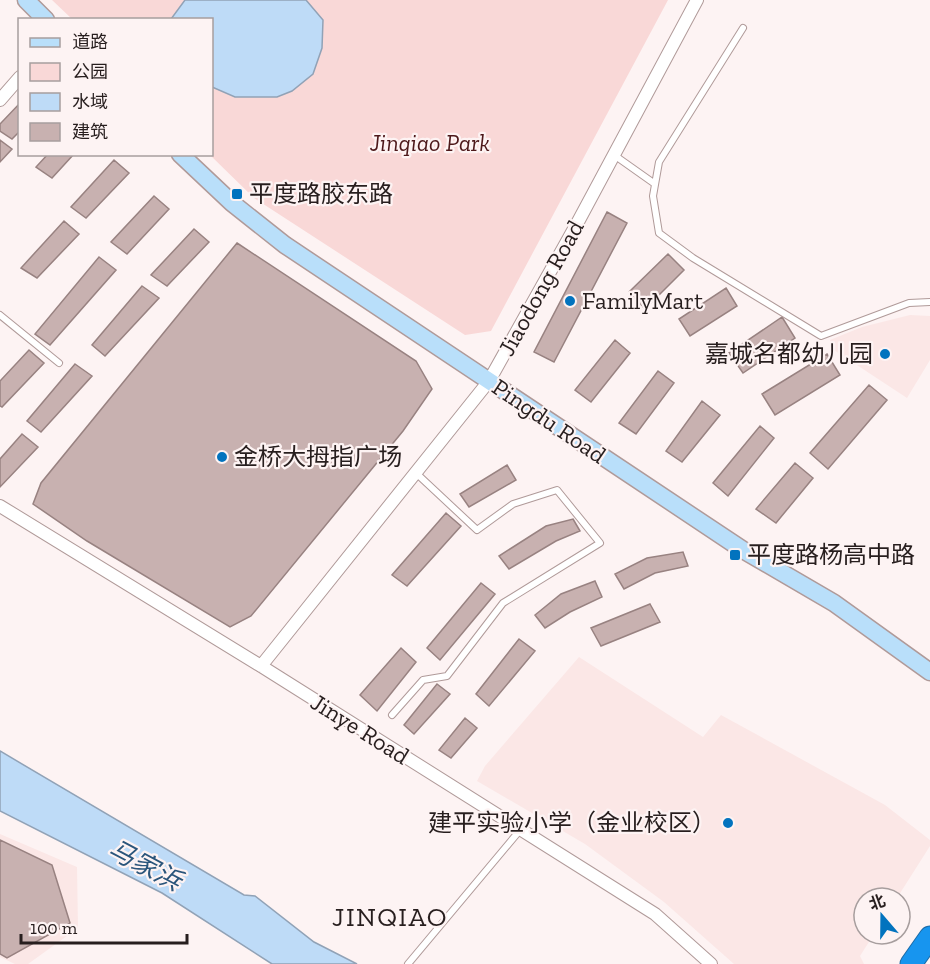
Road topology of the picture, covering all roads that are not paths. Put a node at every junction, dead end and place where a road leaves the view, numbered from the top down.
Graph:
1 (26, 0) edge
2 (697, 0) edge
3 (44, 18) edge
4 (743, 28) dead end
5 (18, 79) edge
6 (0, 100) edge
7 (613, 155) junction
8 (182, 156) edge
9 (655, 184) junction
10 (930, 302) edge
11 (0, 315) edge
12 (59, 363) dead end
13 (489, 381) junction
14 (416, 473) junction
15 (0, 506) edge
16 (261, 666) junction
17 (930, 672) edge
18 (392, 715) dead end
19 (521, 829) junction
20 (930, 938) edge
21 (408, 964) edge
22 (711, 964) edge
23 (911, 964) edge

1 - 3 street
2 - 7 street, Jiaodong Road
4 - 9 lane
5 - 6 street
7 - 9 lane
7 - 13 street, Jiaodong Road
8 - 13 street, Pingdu Road
9 - 10 lane
11 - 12 lane
13 - 14 street, Jiaodong Road
13 - 17 street, Pingdu Road
14 - 16 street, Jiaodong Road
14 - 18 lane
15 - 16 street, Jinye Road
16 - 19 street, Jinye Road
19 - 21 lane
19 - 22 street, Jinye Road
20 - 23 highway

